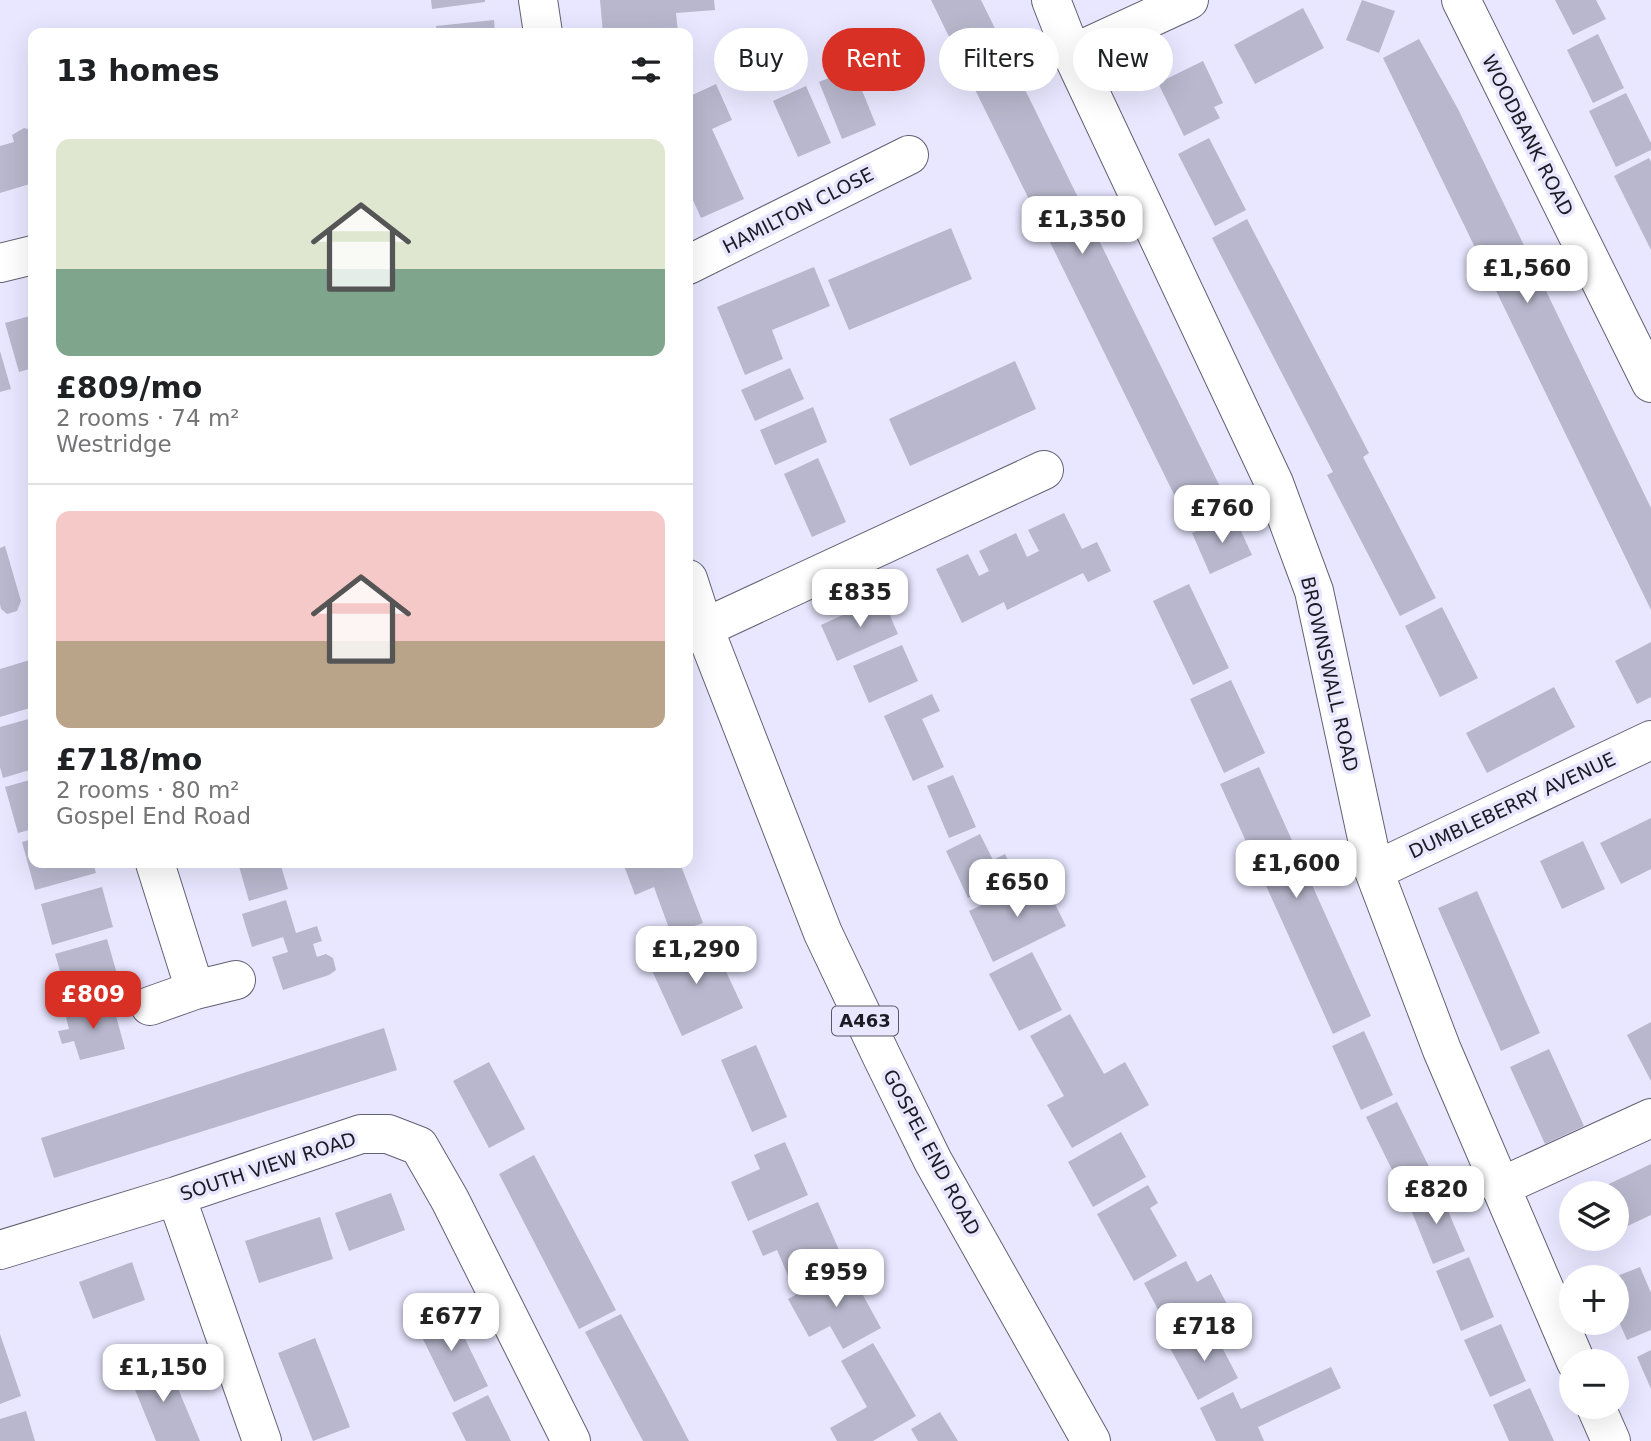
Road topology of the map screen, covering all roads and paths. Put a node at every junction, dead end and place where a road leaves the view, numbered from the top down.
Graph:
1 (538, 0) edge
2 (1051, 0) edge
3 (1189, 0) edge
4 (1461, 0) edge
5 (542, 28) edge
6 (1072, 54) junction
7 (909, 155) dead end
8 (28, 256) edge
9 (0, 263) edge
10 (693, 263) edge
11 (1651, 383) edge
12 (1044, 470) dead end
13 (693, 594) edge
14 (704, 628) junction
15 (1651, 740) edge
16 (157, 868) edge
17 (1374, 871) junction
18 (236, 980) dead end
19 (195, 990) junction
20 (149, 1006) dead end
21 (1651, 1118) edge
22 (1500, 1186) junction
23 (176, 1196) junction
24 (0, 1250) edge
25 (1570, 1349) edge
26 (1601, 1419) edge
27 (262, 1441) edge
28 (571, 1441) edge
29 (1091, 1441) edge
30 (1611, 1441) edge

1 - 5 street
2 - 6 street, BROWNSWALL ROAD
3 - 6 street
4 - 11 street, WOODBANK ROAD
6 - 17 street, BROWNSWALL ROAD
7 - 10 street, HAMILTON CLOSE
8 - 9 street
12 - 14 street
13 - 14 street, GOSPEL END ROAD / A463
14 - 29 street, GOSPEL END ROAD / A463
15 - 17 street, DUMBLEBERRY AVENUE
16 - 19 street
17 - 22 street, BROWNSWALL ROAD
18 - 19 street
19 - 20 street
21 - 22 street
22 - 25 street, BROWNSWALL ROAD
23 - 24 street, SOUTH VIEW ROAD
23 - 27 street
23 - 28 street, SOUTH VIEW ROAD
26 - 30 street

